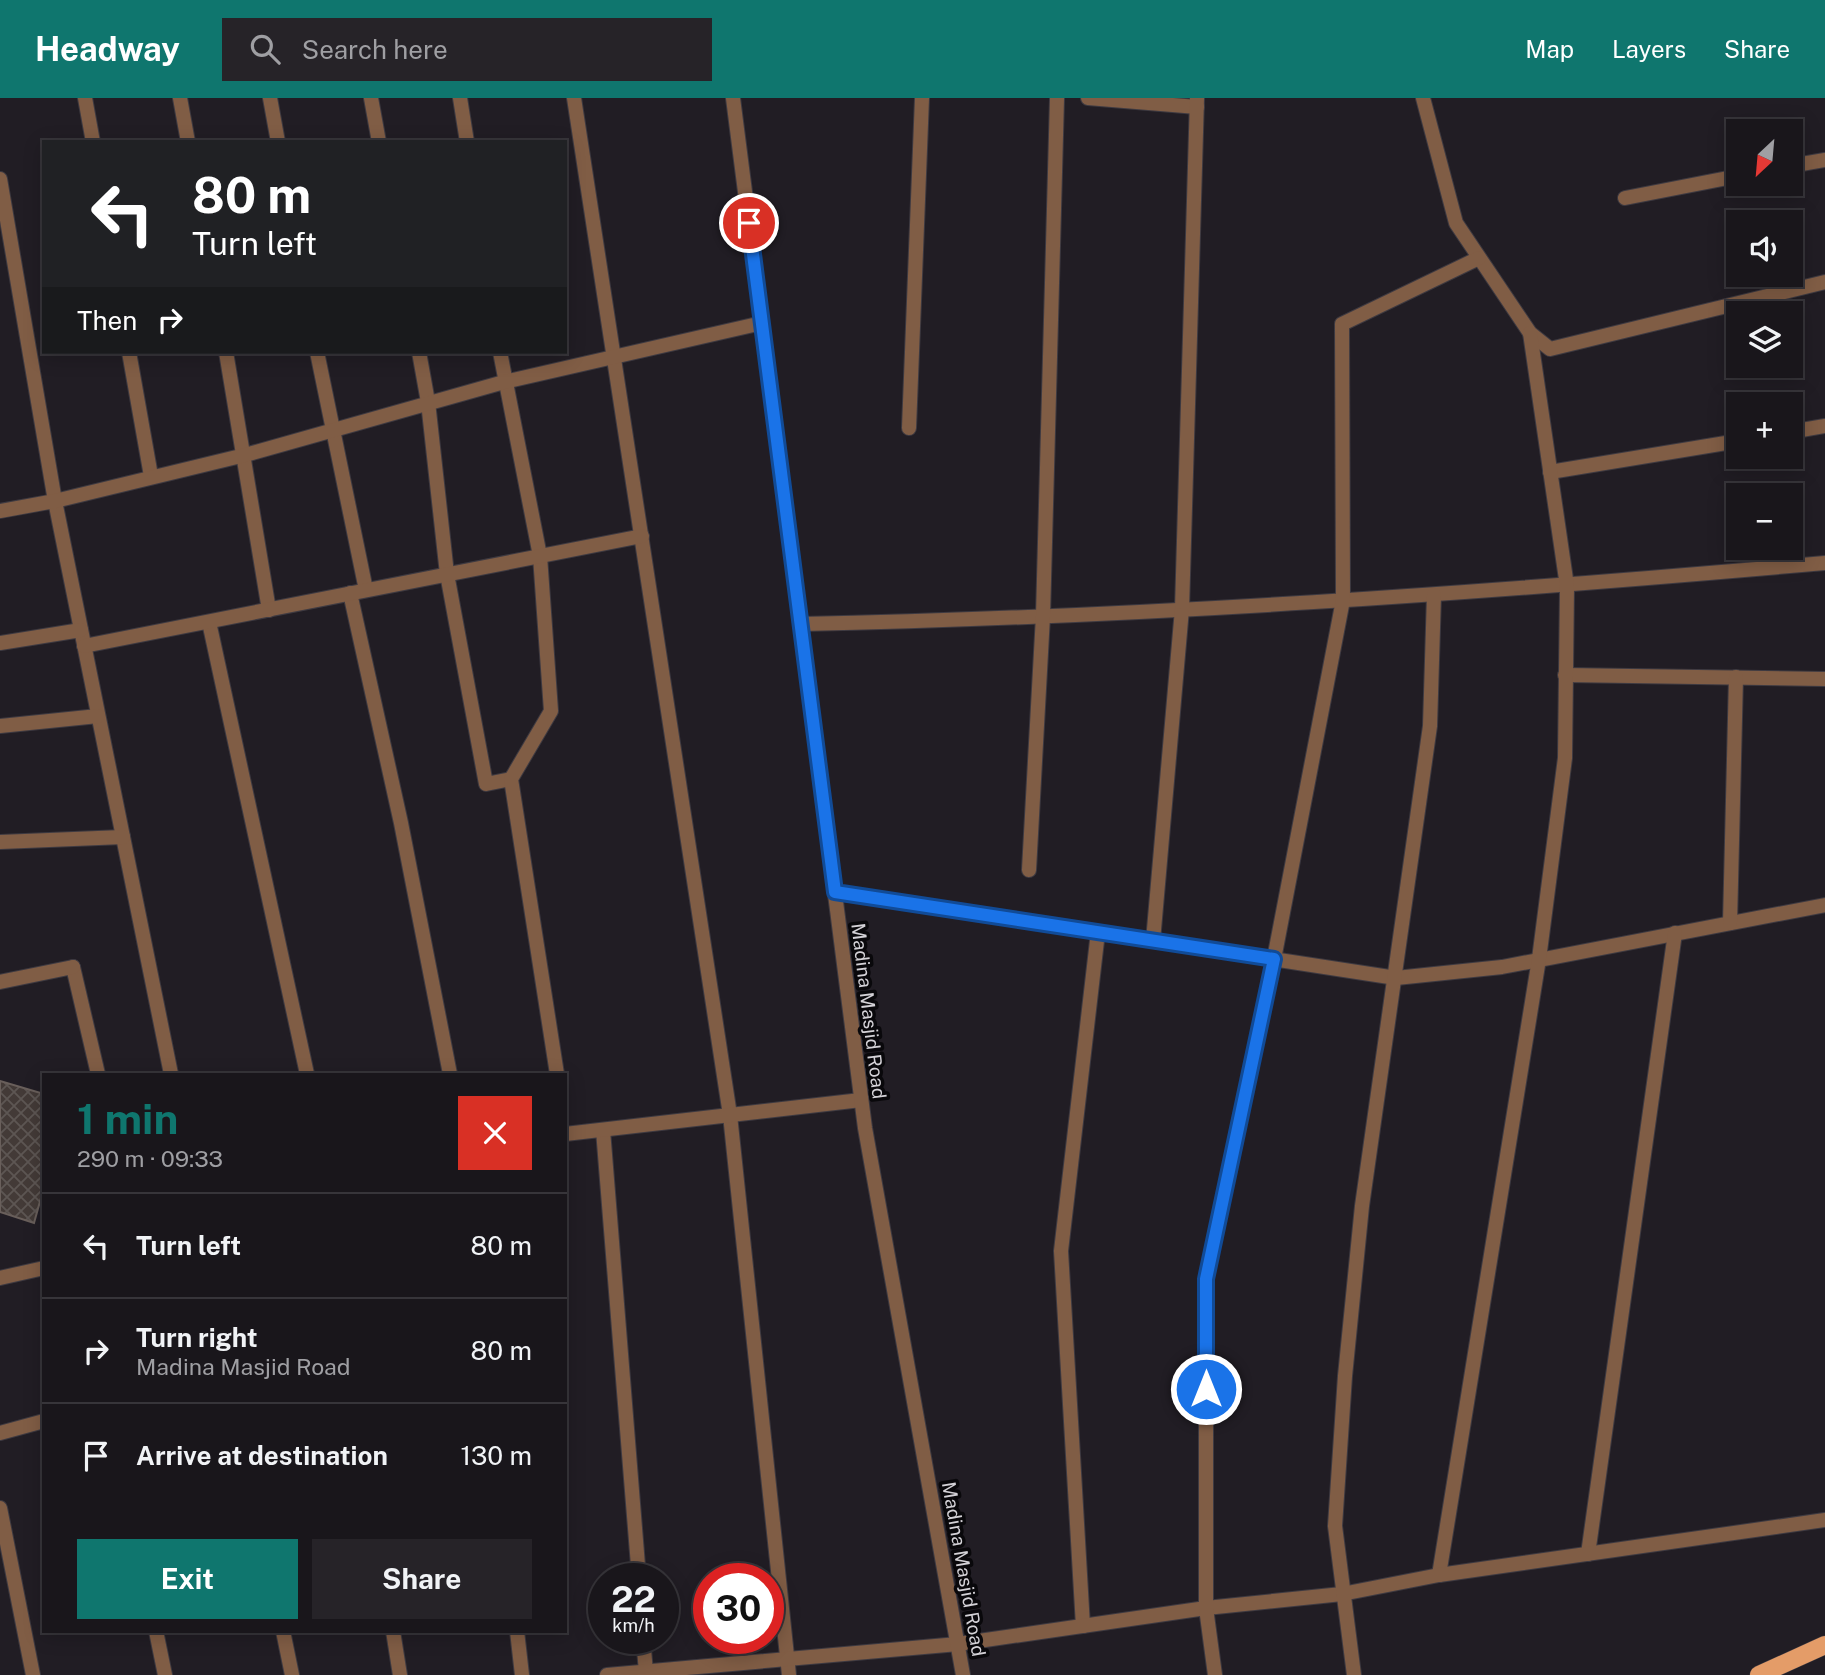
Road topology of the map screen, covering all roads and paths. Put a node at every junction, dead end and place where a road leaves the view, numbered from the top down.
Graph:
1 (85, 98) edge
2 (180, 98) edge
3 (270, 98) edge
4 (371, 98) edge
5 (460, 98) edge
6 (574, 98) edge
7 (733, 98) edge
8 (922, 98) edge
9 (1057, 98) edge
10 (1088, 98) edge
11 (1423, 98) edge
12 (1197, 103) edge
13 (93, 140) edge
14 (188, 140) edge
15 (278, 140) edge
16 (379, 140) edge
17 (467, 140) edge
18 (1825, 160) edge
19 (1803, 164) edge
20 (1726, 178) edge
21 (0, 179) edge
22 (1625, 198) dead end
23 (1479, 258) junction
24 (1825, 282) edge
25 (762, 323) junction
26 (1530, 333) junction
27 (129, 354) edge
28 (226, 354) edge
29 (317, 354) edge
30 (419, 354) edge
31 (500, 354) edge
32 (612, 357) junction
33 (504, 382) junction
34 (428, 402) junction
35 (1825, 426) edge
36 (331, 428) junction
37 (909, 428) dead end
38 (1803, 430) edge
39 (1726, 443) edge
40 (245, 455) junction
41 (1550, 472) junction
42 (151, 476) junction
43 (55, 501) junction
44 (0, 511) edge
45 (642, 536) junction
46 (540, 556) junction
47 (1825, 563) edge
48 (447, 574) junction
49 (1567, 586) junction
50 (366, 590) junction
51 (350, 593) junction
52 (1434, 595) junction
53 (1343, 600) junction
54 (269, 610) junction
55 (1182, 610) junction
56 (1043, 616) junction
57 (209, 622) junction
58 (801, 624) junction
59 (81, 630) junction
60 (0, 643) edge
61 (84, 646) junction
62 (1565, 675) junction
63 (1736, 677) junction
64 (1825, 679) edge
65 (99, 716) junction
66 (0, 726) edge
67 (511, 779) junction
68 (123, 837) junction
69 (0, 842) edge
70 (1029, 870) dead end
71 (835, 892) junction
72 (1825, 905) edge
73 (1730, 923) junction
74 (1098, 932) junction
75 (1675, 933) junction
76 (1153, 940) junction
77 (1274, 959) junction
78 (1539, 959) junction
79 (1396, 978) junction
80 (0, 982) edge
81 (98, 1073) edge
82 (171, 1073) edge
83 (307, 1073) edge
84 (450, 1073) edge
85 (557, 1073) edge
86 (861, 1100) junction
87 (730, 1115) junction
88 (603, 1130) junction
89 (567, 1133) edge
90 (42, 1268) edge
91 (0, 1278) edge
92 (42, 1422) edge
93 (0, 1433) edge
94 (0, 1508) edge
95 (1825, 1520) edge
96 (1588, 1554) junction
97 (638, 1563) edge
98 (1439, 1575) junction
99 (1342, 1594) junction
100 (1206, 1608) junction
101 (1083, 1626) junction
102 (156, 1633) edge
103 (283, 1633) edge
104 (393, 1633) edge
105 (517, 1633) edge
106 (958, 1644) junction
107 (1825, 1645) edge
108 (644, 1654) edge
109 (788, 1659) junction
110 (646, 1672) junction
111 (33, 1675) edge
112 (165, 1675) edge
113 (292, 1675) edge
114 (400, 1675) edge
115 (522, 1675) edge
116 (607, 1675) edge
117 (789, 1675) edge
118 (963, 1675) edge
119 (1215, 1675) edge
120 (1354, 1675) edge
121 (1759, 1675) edge

1 - 13 street
2 - 14 street
3 - 15 street
4 - 16 street
5 - 17 street
6 - 32 street
7 - 25 street, Madina Masjid Road
8 - 37 street
9 - 56 street
10 - 12 street
11 - 23 street
12 - 55 street
18 - 19 street
20 - 22 street
21 - 43 street
23 - 26 street
23 - 53 street
24 - 26 street
25 - 32 street
25 - 58 street, Madina Masjid Road
26 - 41 street
27 - 42 street
28 - 40 street
29 - 36 street
30 - 34 street
31 - 33 street
32 - 33 street
32 - 45 street
33 - 34 street
33 - 46 street
34 - 36 street
34 - 48 street
35 - 38 street
36 - 40 street
36 - 50 street
39 - 41 street
40 - 42 street
40 - 54 street
41 - 49 street
42 - 43 street
43 - 44 street
43 - 59 street
45 - 46 street
45 - 87 street
46 - 48 street
46 - 67 street
47 - 49 street
48 - 50 street
48 - 67 street
49 - 52 street
49 - 62 street
50 - 51 street
51 - 54 street
51 - 84 street
52 - 53 street
52 - 79 street
53 - 55 street
53 - 77 street
54 - 57 street
55 - 56 street
55 - 76 street
56 - 58 street
56 - 70 street
57 - 61 street
57 - 83 street
58 - 71 street, Madina Masjid Road
59 - 60 street
59 - 61 street
61 - 65 street
62 - 63 street
62 - 78 street
63 - 64 street
63 - 73 street
65 - 66 street
65 - 68 street
67 - 85 street
68 - 69 street
68 - 82 street
71 - 74 street
71 - 86 street, Madina Masjid Road
72 - 73 street
73 - 75 street
74 - 76 street
74 - 101 street
75 - 78 street
75 - 96 street
76 - 77 street
77 - 79 street
77 - 100 street
78 - 79 street
78 - 98 street
79 - 99 street
80 - 81 street
86 - 87 street
86 - 106 street, Madina Masjid Road
87 - 88 street
87 - 109 street
88 - 89 street
88 - 97 street
90 - 91 street
92 - 93 street
94 - 111 street
95 - 96 street
96 - 98 street
98 - 99 street
99 - 100 street
99 - 120 street
100 - 101 street
100 - 119 street
101 - 106 street
102 - 112 street
103 - 113 street
104 - 114 street
105 - 115 street
106 - 109 street
106 - 118 street, Madina Masjid Road
107 - 121 main road
108 - 110 street
109 - 110 street
109 - 117 street
110 - 116 street

